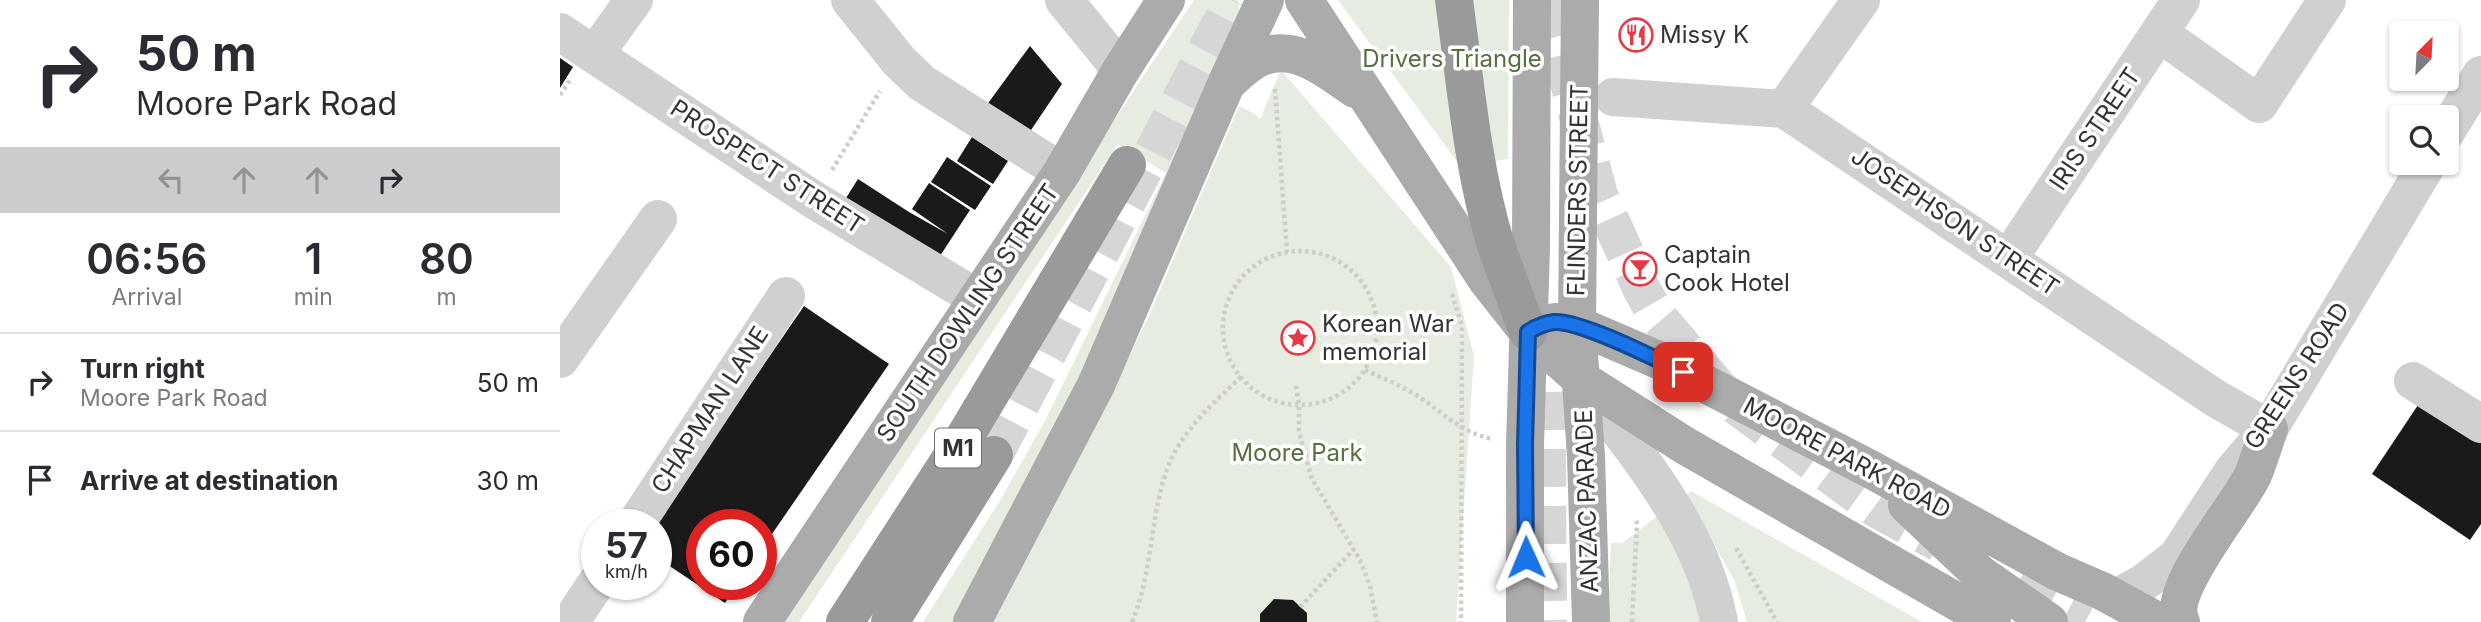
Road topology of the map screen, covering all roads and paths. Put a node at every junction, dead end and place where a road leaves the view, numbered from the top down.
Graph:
1 (634, 0) edge
2 (850, 0) edge
3 (1064, 0) edge
4 (1166, 0) edge
5 (1265, 0) edge
6 (1304, 0) edge
7 (1454, 0) edge
8 (1532, 0) edge
9 (1580, 0) edge
10 (2181, 0) edge
11 (2327, 0) edge
12 (1857, 1) edge
13 (560, 32) edge
14 (2159, 33) junction
15 (595, 54) junction
16 (899, 61) junction
17 (1121, 70) junction
18 (2481, 75) edge
19 (1274, 76) dead end
20 (1227, 82) junction
21 (1365, 96) junction
22 (1613, 97) dead end
23 (1784, 109) junction
24 (2459, 111) edge
25 (1127, 165) dead end
26 (1062, 172) junction
27 (2421, 175) edge
28 (814, 200) junction
29 (657, 219) dead end
30 (1287, 252) junction
31 (2009, 258) junction
32 (1450, 287) dead end
33 (786, 296) dead end
34 (977, 298) junction
35 (1577, 325) junction
36 (1528, 332) junction
37 (560, 359) edge
38 (1365, 370) junction
39 (1241, 377) junction
40 (1582, 380) junction
41 (2413, 381) dead end
42 (1296, 386) dead end
43 (1300, 405) junction
44 (2481, 424) edge
45 (2269, 429) junction
46 (1463, 430) junction
47 (1477, 436) dead end
48 (994, 455) tunnel mouth
49 (1870, 469) junction
50 (646, 509) edge
51 (1637, 524) dead end
52 (1354, 549) junction
53 (2116, 598) junction
54 (582, 600) edge
55 (1300, 607) dead end
56 (568, 616) edge
57 (762, 622) edge
58 (845, 622) edge
59 (890, 622) edge
60 (972, 622) edge
61 (1132, 622) edge
62 (1377, 622) edge
63 (1461, 622) edge
64 (1525, 622) edge
65 (1591, 622) edge
66 (1632, 622) edge
67 (1719, 622) edge
68 (1992, 622) edge
69 (2049, 622) edge
70 (2159, 622) edge
71 (2181, 622) edge

1 - 15 street
2 - 16 street
3 - 17 street
4 - 17 main road, SOUTH DOWLING STREET
5 - 20 main road
6 - 21 main road
7 - 36 highway
8 - 36 main road, FLINDERS STREET
9 - 35 main road, FLINDERS STREET
10 - 14 street, IRIS STREET
11 - 14 street
12 - 23 street
13 - 15 street, PROSPECT STREET
14 - 31 street, IRIS STREET
15 - 28 street, PROSPECT STREET
16 - 26 street
16 - 28 path
17 - 26 main road, SOUTH DOWLING STREET
18 - 24 street
19 - 30 path
20 - 21 main road
20 - 60 main road
21 - 36 main road
22 - 23 street, JOSEPHSON STREET
23 - 31 street, JOSEPHSON STREET
25 - 58 highway, M1
26 - 34 main road, SOUTH DOWLING STREET
27 - 45 street, GREENS ROAD
28 - 34 street, PROSPECT STREET
29 - 37 street
30 - 38 path
30 - 39 path
31 - 45 street, JOSEPHSON STREET
32 - 46 path
33 - 50 street, CHAPMAN LANE
34 - 57 main road, SOUTH DOWLING STREET
35 - 36 main road, MOORE PARK ROAD
35 - 40 main road, FLINDERS STREET
35 - 49 main road, MOORE PARK ROAD
36 - 40 main road
36 - 64 main road
38 - 43 path
38 - 46 path
39 - 43 path
39 - 61 path
40 - 65 main road, ANZAC PARADE
40 - 67 street
40 - 68 main road
41 - 44 street
42 - 43 path
43 - 52 path
45 - 53 street, GREENS ROAD
45 - 71 main road
46 - 47 path
46 - 63 path
48 - 59 highway, M1
49 - 53 main road, MOORE PARK ROAD
49 - 69 main road
51 - 66 path
52 - 55 path
52 - 62 path
53 - 70 main road, MOORE PARK ROAD
54 - 56 street

